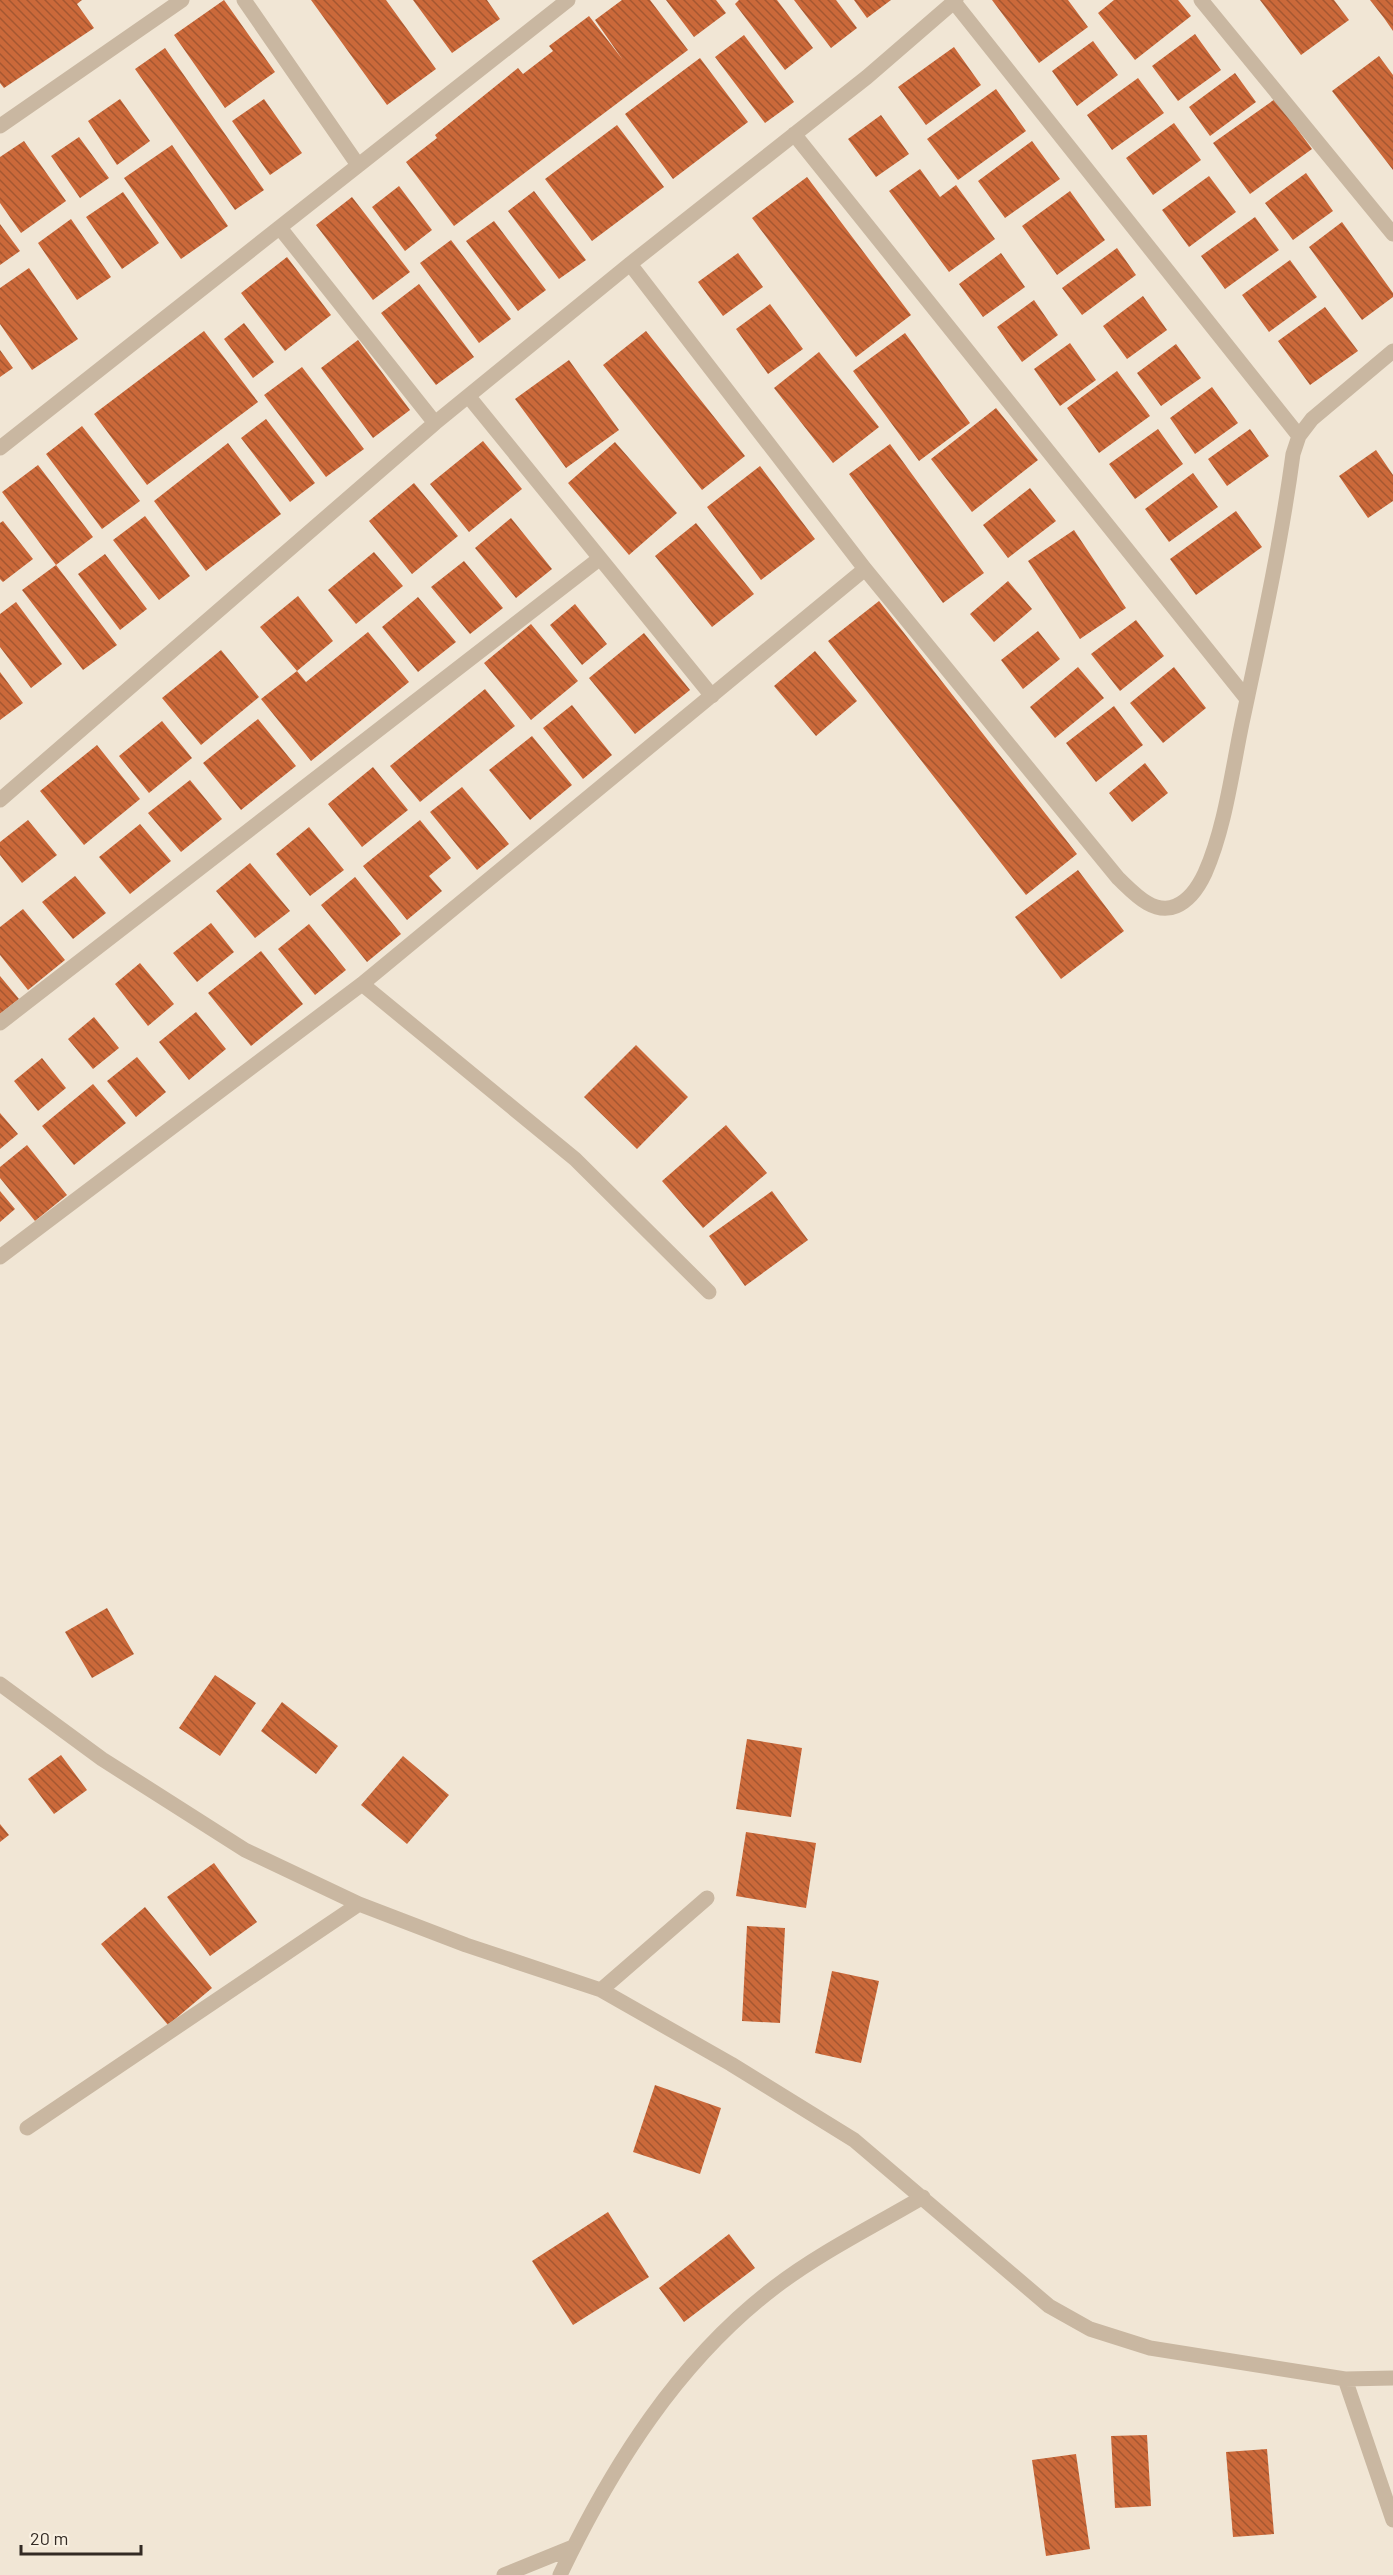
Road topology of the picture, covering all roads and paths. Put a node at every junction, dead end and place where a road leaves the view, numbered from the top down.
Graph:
1 (183, 0) edge
2 (244, 0) edge
3 (568, 0) edge
4 (1201, 0) edge
5 (955, 1) edge
6 (552, 5) edge
7 (0, 126) edge
8 (794, 134) junction
9 (358, 165) junction
10 (280, 228) junction
11 (1393, 234) edge
12 (630, 264) junction
13 (1391, 358) edge
14 (469, 397) junction
15 (435, 423) junction
16 (1299, 436) junction
17 (0, 448) edge
18 (599, 559) junction
19 (865, 569) junction
20 (712, 696) junction
21 (1247, 699) junction
22 (0, 800) edge
23 (363, 984) junction
24 (0, 1023) edge
25 (0, 1257) edge
26 (710, 1292) dead end
27 (0, 1684) edge
28 (707, 1898) dead end
29 (359, 1904) junction
30 (601, 1990) junction
31 (27, 2128) dead end
32 (923, 2198) junction
33 (1393, 2378) edge
34 (1345, 2379) junction
35 (1393, 2520) edge
36 (573, 2547) junction
37 (504, 2575) edge
38 (560, 2575) edge

1 - 7 street
2 - 9 street
3 - 6 street
4 - 11 street
5 - 8 street
5 - 16 street
6 - 9 street
8 - 12 street
8 - 21 street
9 - 10 street
10 - 15 street
10 - 17 street
12 - 14 street
12 - 19 street
13 - 16 street
14 - 15 street
14 - 18 street
15 - 22 street
16 - 21 street
18 - 20 street
18 - 24 street
19 - 20 street
19 - 21 street
20 - 23 street
23 - 25 street
23 - 26 street
27 - 29 street
28 - 30 street
29 - 30 street
29 - 31 street
30 - 32 street
32 - 34 street
32 - 36 street
33 - 34 street
34 - 35 street
36 - 37 street
36 - 38 street

